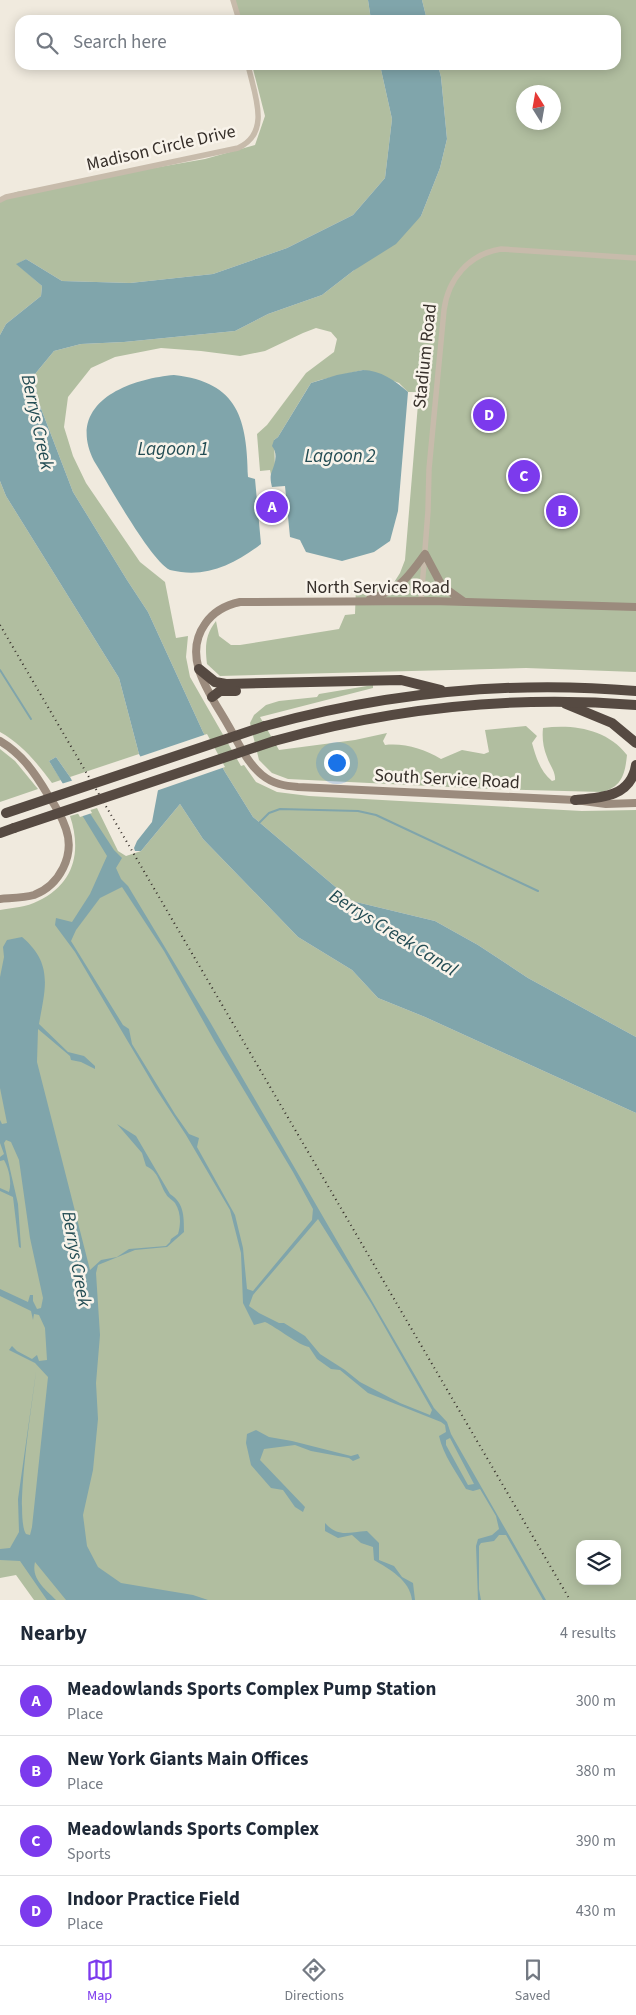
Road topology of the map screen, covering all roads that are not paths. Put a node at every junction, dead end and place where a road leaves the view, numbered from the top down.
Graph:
1 (233, 0) edge
2 (238, 15) edge
3 (249, 70) edge
4 (0, 200) edge
5 (636, 258) edge
6 (425, 554) junction
7 (421, 600) junction
8 (363, 601) junction
9 (465, 602) junction
10 (636, 607) edge
11 (199, 669) junction
12 (374, 680) junction
13 (636, 690) edge
14 (449, 692) junction
15 (212, 697) junction
16 (560, 702) junction
17 (636, 705) edge
18 (632, 740) edge
19 (0, 741) edge
20 (636, 753) edge
21 (636, 764) edge
22 (575, 800) junction
23 (636, 802) edge
24 (3, 814) edge
25 (0, 833) edge
26 (0, 899) edge

1 - 2 street
3 - 4 street, Madison Circle Drive
5 - 6 street, Stadium Road
6 - 7 street, Stadium Road
6 - 8 street
6 - 9 street
7 - 8 street, North Service Road
7 - 9 street, North Service Road
8 - 11 street, North Service Road
9 - 10 street, North Service Road
11 - 12 highway
11 - 15 street, North Service Road
12 - 14 highway
12 - 15 highway
13 - 14 highway
14 - 24 highway, bridge
15 - 22 street, South Service Road
16 - 17 highway
16 - 18 highway
16 - 25 highway, bridge
18 - 20 highway
19 - 26 street
21 - 22 highway
22 - 23 street, South Service Road

